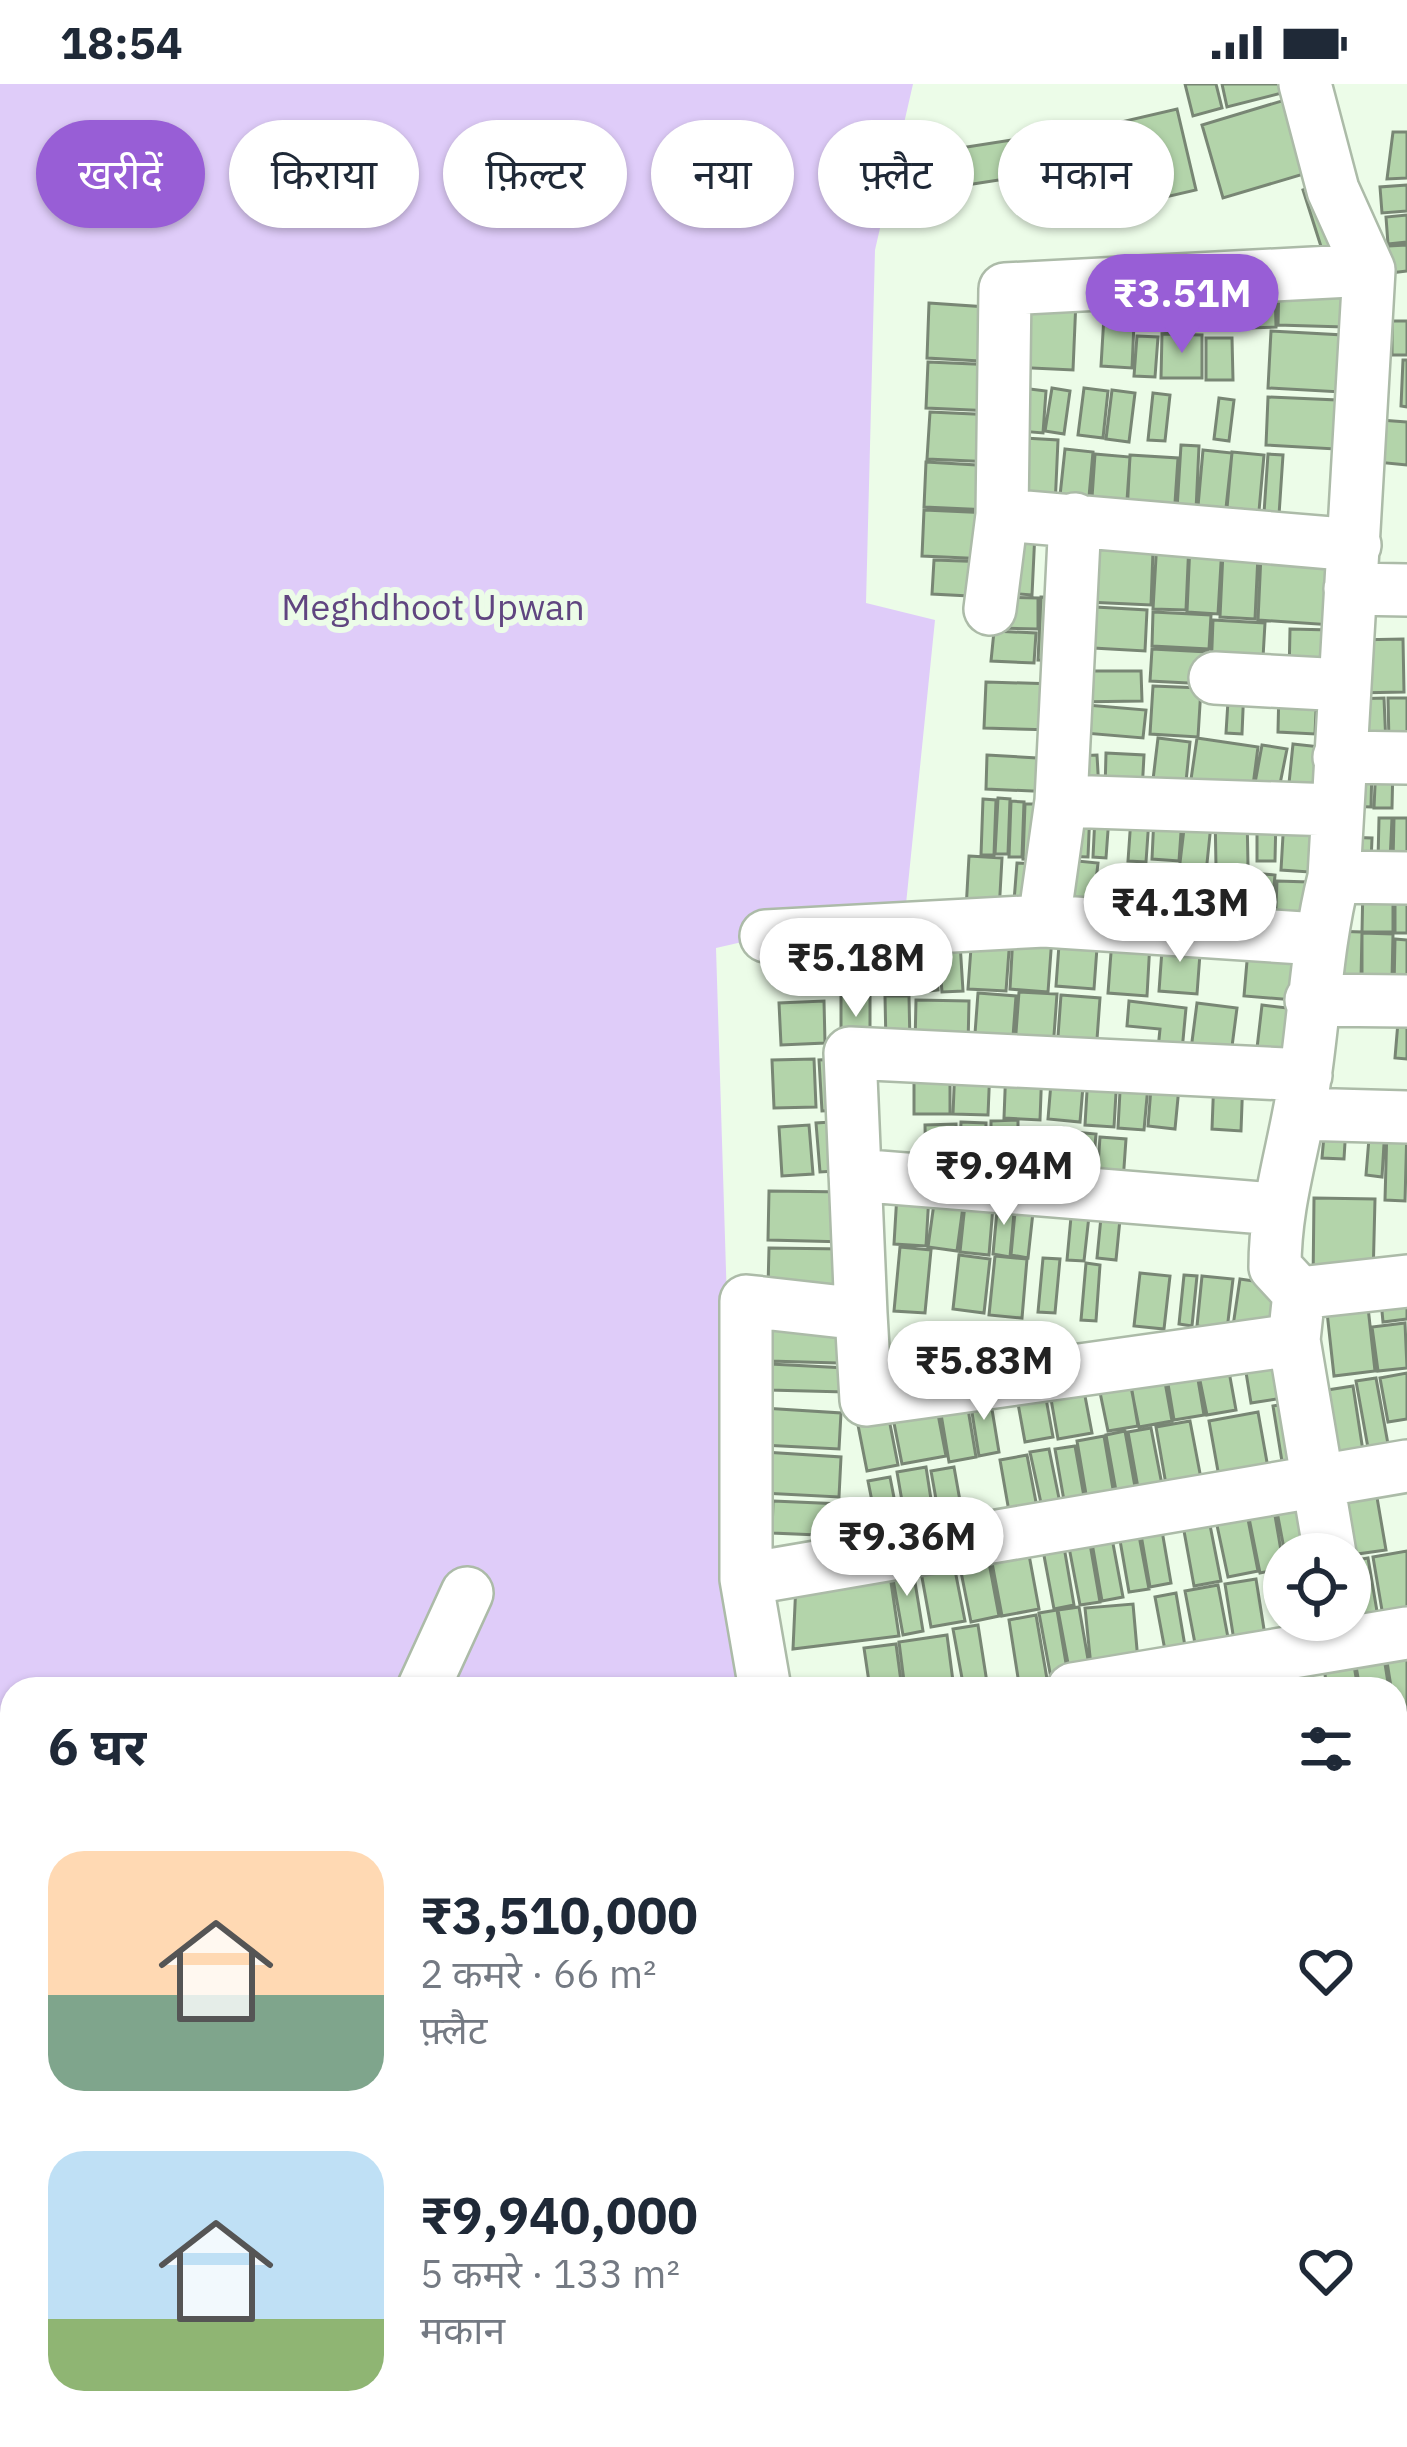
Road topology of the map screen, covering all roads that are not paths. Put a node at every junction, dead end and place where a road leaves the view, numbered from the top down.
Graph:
1 (1305, 84) edge
2 (1369, 270) junction
3 (1384, 408) edge
4 (1002, 515) junction
5 (1075, 519) junction
6 (1353, 567) junction
7 (1407, 590) edge
8 (990, 609) dead end
9 (1215, 678) dead end
10 (1344, 685) junction
11 (1339, 758) junction
12 (1407, 758) edge
13 (1061, 801) junction
14 (1336, 810) junction
15 (1334, 877) junction
16 (1407, 878) edge
17 (1044, 921) junction
18 (766, 936) dead end
19 (1318, 939) junction
20 (1311, 1000) junction
21 (1407, 1001) edge
22 (1302, 1094) junction
23 (1407, 1118) edge
24 (855, 1175) junction
25 (1275, 1209) junction
26 (1407, 1281) edge
27 (861, 1314) junction
28 (1296, 1317) junction
29 (1407, 1466) edge
30 (1317, 1483) junction
31 (1326, 1533) edge
32 (746, 1580) junction
33 (466, 1592) dead end
34 (1371, 1632) edge
35 (1407, 1633) edge
36 (1296, 1641) edge
37 (428, 1677) edge
38 (763, 1677) edge
39 (1129, 1677) edge

1 - 2 street
2 - 3 street
2 - 4 street
3 - 6 street
4 - 5 street
4 - 8 street
5 - 6 street
5 - 13 street
6 - 7 street
6 - 10 street
9 - 10 street
10 - 11 street
11 - 12 street
11 - 14 street
13 - 14 street
13 - 17 street
14 - 15 street
15 - 16 street
15 - 19 street
17 - 18 street
17 - 19 street
19 - 20 street
20 - 21 street
20 - 22 street
22 - 23 street
22 - 24 street
22 - 25 street
24 - 25 street
24 - 27 street
25 - 28 street
26 - 28 street
27 - 28 street
27 - 32 street
28 - 30 street
29 - 30 street
30 - 31 street
30 - 32 street
32 - 38 street
33 - 37 street
34 - 35 street
36 - 39 street

